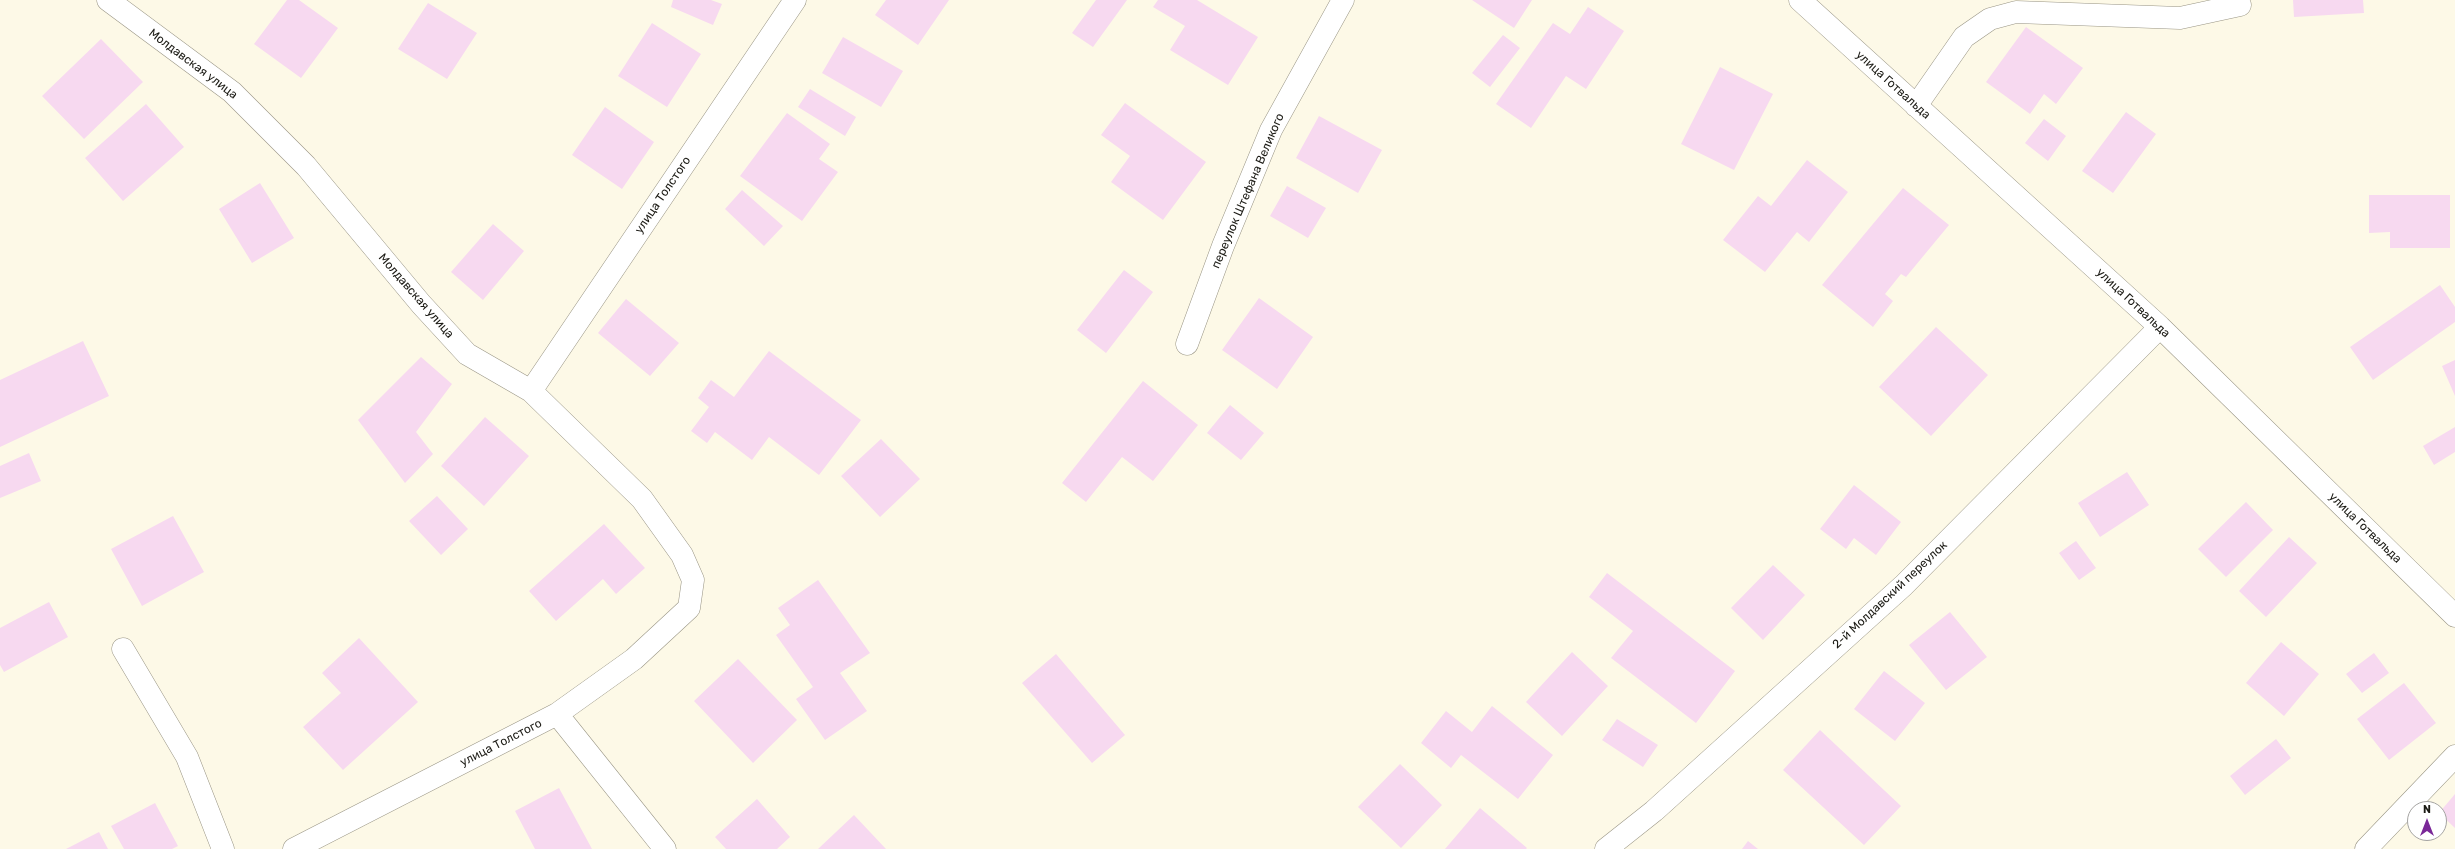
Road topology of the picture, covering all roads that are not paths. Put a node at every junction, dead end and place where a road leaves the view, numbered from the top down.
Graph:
1 (108, 0) edge
2 (795, 0) edge
3 (1343, 0) edge
4 (1800, 0) edge
5 (2240, 5) dead end
6 (1916, 106) junction
7 (2160, 327) junction
8 (1187, 344) dead end
9 (531, 391) junction
10 (689, 608) joint
11 (2454, 614) edge
12 (123, 649) dead end
13 (557, 714) junction
14 (2455, 756) edge
15 (223, 849) edge
16 (294, 849) edge
17 (665, 849) edge
18 (1606, 849) edge
19 (2366, 849) edge

1 - 9 street, Молдавская улица
2 - 9 street, улица Толстого
3 - 8 street, переулок Штефана Великого
4 - 6 street, улица Готвальда
5 - 6 street
6 - 7 street, улица Готвальда
7 - 11 street, улица Готвальда
7 - 18 street, 2-й Молдавский переулок
9 - 10 street, Молдавская улица
10 - 13 street, улица Толстого
12 - 15 street
13 - 16 street, улица Толстого
13 - 17 street
14 - 19 street

